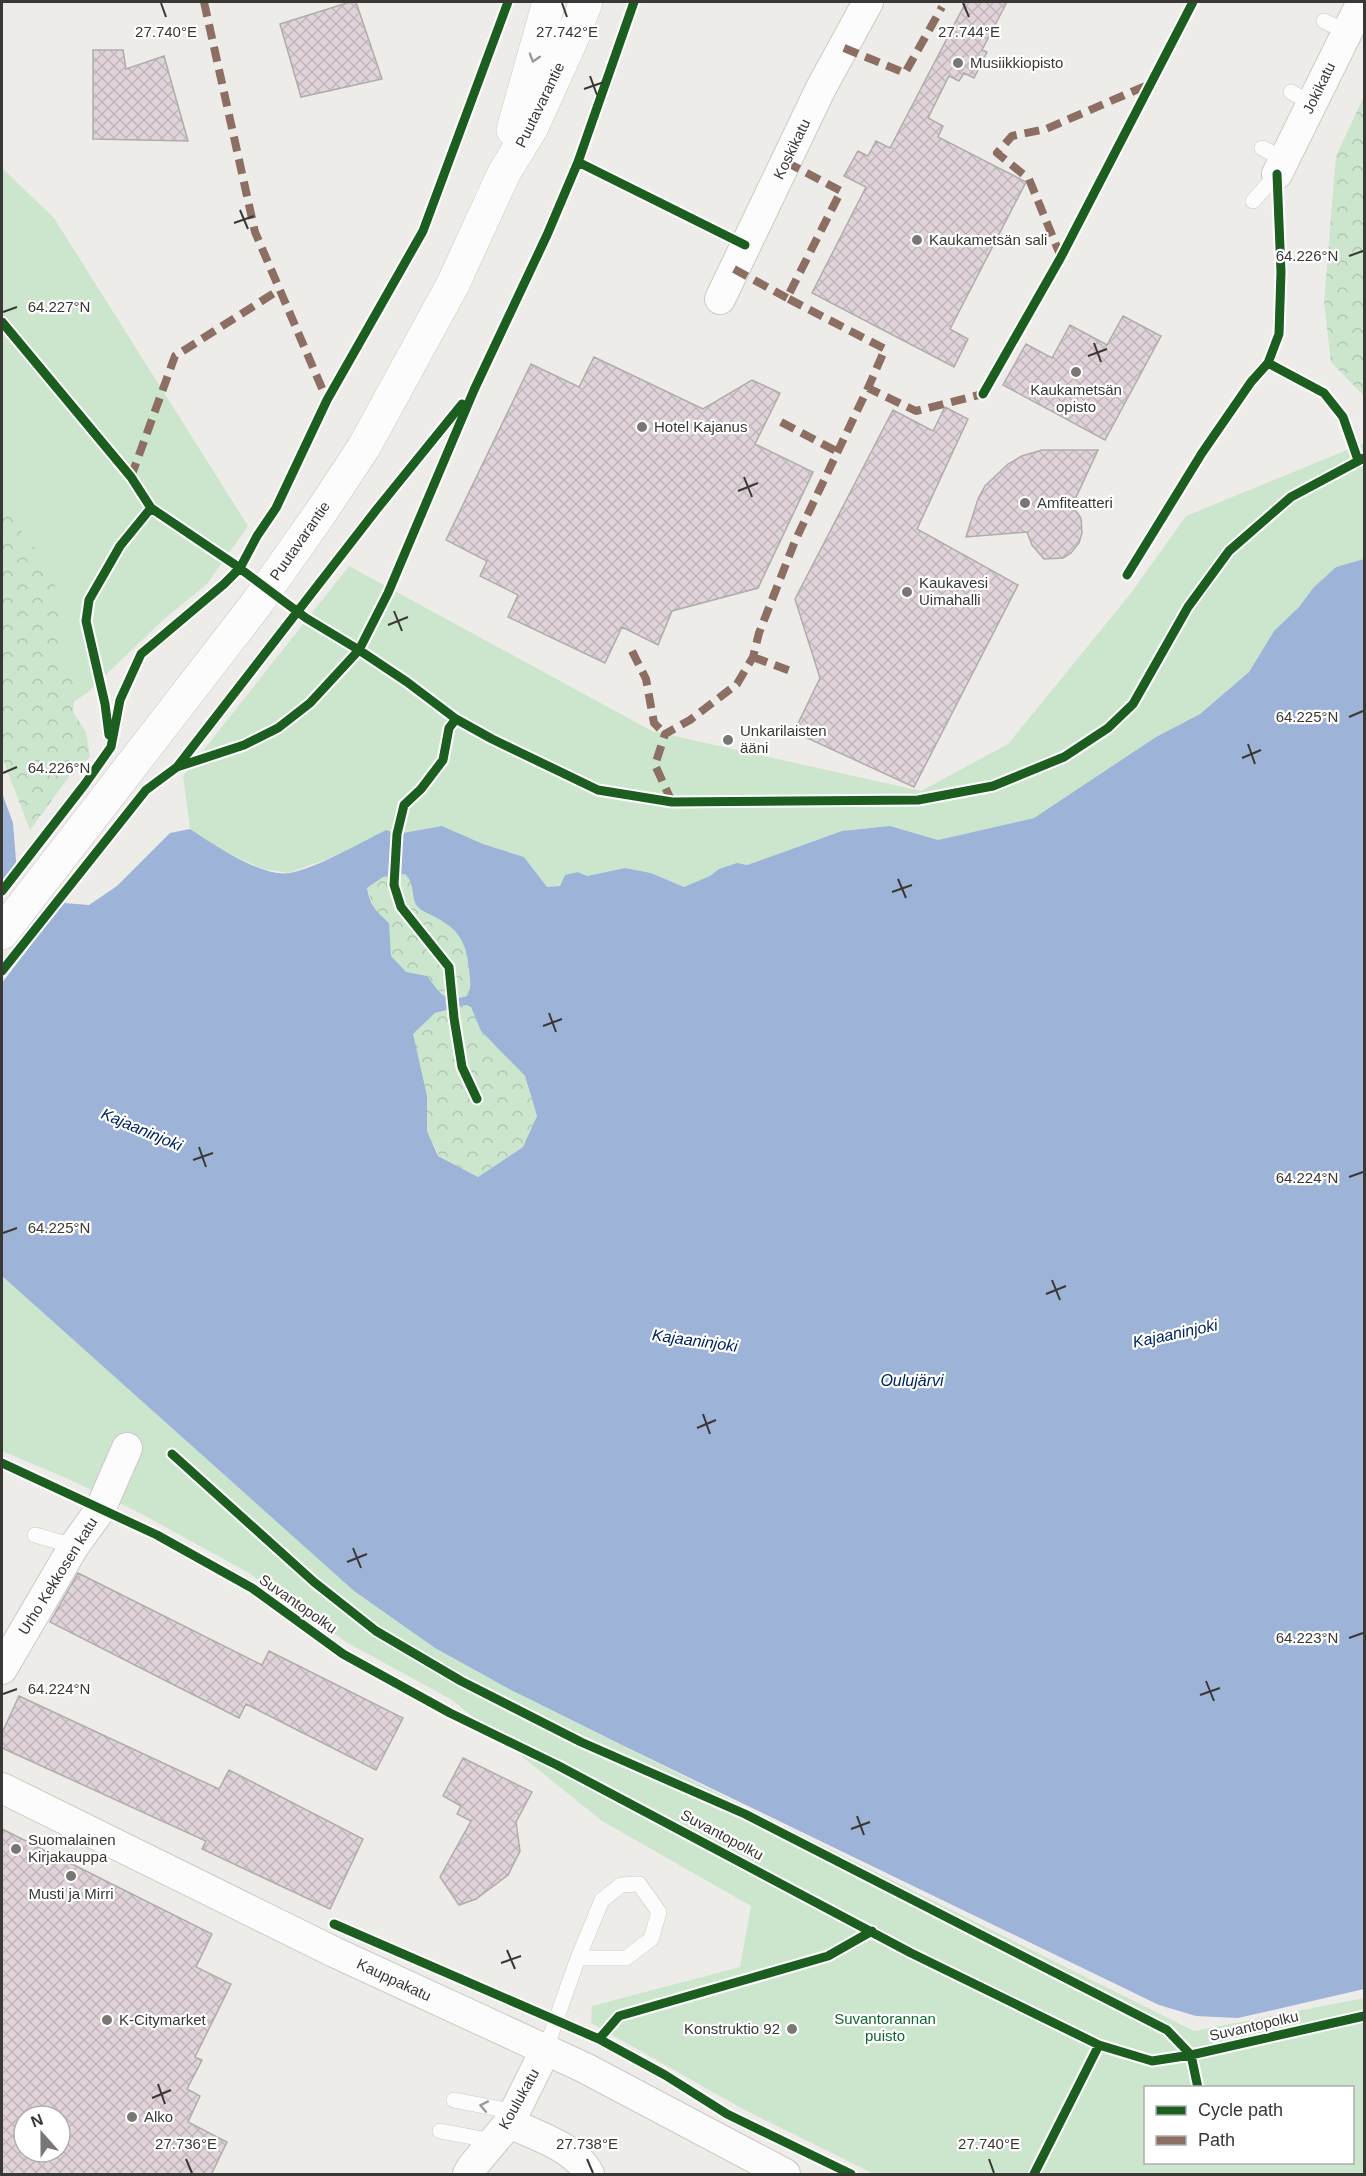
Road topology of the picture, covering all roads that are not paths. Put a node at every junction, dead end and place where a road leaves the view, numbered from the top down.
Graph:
1 (549, 2) edge
2 (586, 2) edge
3 (868, 2) edge
4 (1362, 2) edge
5 (1274, 160) joint
6 (504, 173) junction
7 (1253, 201) dead end
8 (720, 299) dead end
9 (2, 933) edge
10 (127, 1448) dead end
11 (35, 1535) dead end
12 (74, 1546) junction
13 (2, 1666) edge
14 (2, 1788) edge
15 (578, 1958) junction
16 (545, 2051) junction
17 (454, 2100) dead end
18 (506, 2125) junction
19 (440, 2131) dead end
20 (468, 2175) edge
21 (589, 2175) edge
22 (785, 2175) edge

1 -> 6 main road, Puutavarantie
2 - 6 main road, Puutavarantie
3 - 8 street, Koskikatu
4 - 5 street, Jokikatu
5 - 7 lane
6 - 9 main road, Puutavarantie
10 - 12 street, Urho Kekkosen katu
11 - 12 lane
12 - 13 street, Urho Kekkosen katu
14 - 16 street, Kauppakatu
15 - 15 lane
15 - 16 lane
16 - 18 street, Koulukatu
16 - 22 street, Kauppakatu
18 -> 17 lane
18 - 19 lane
18 - 20 street, Koulukatu
18 - 21 street

